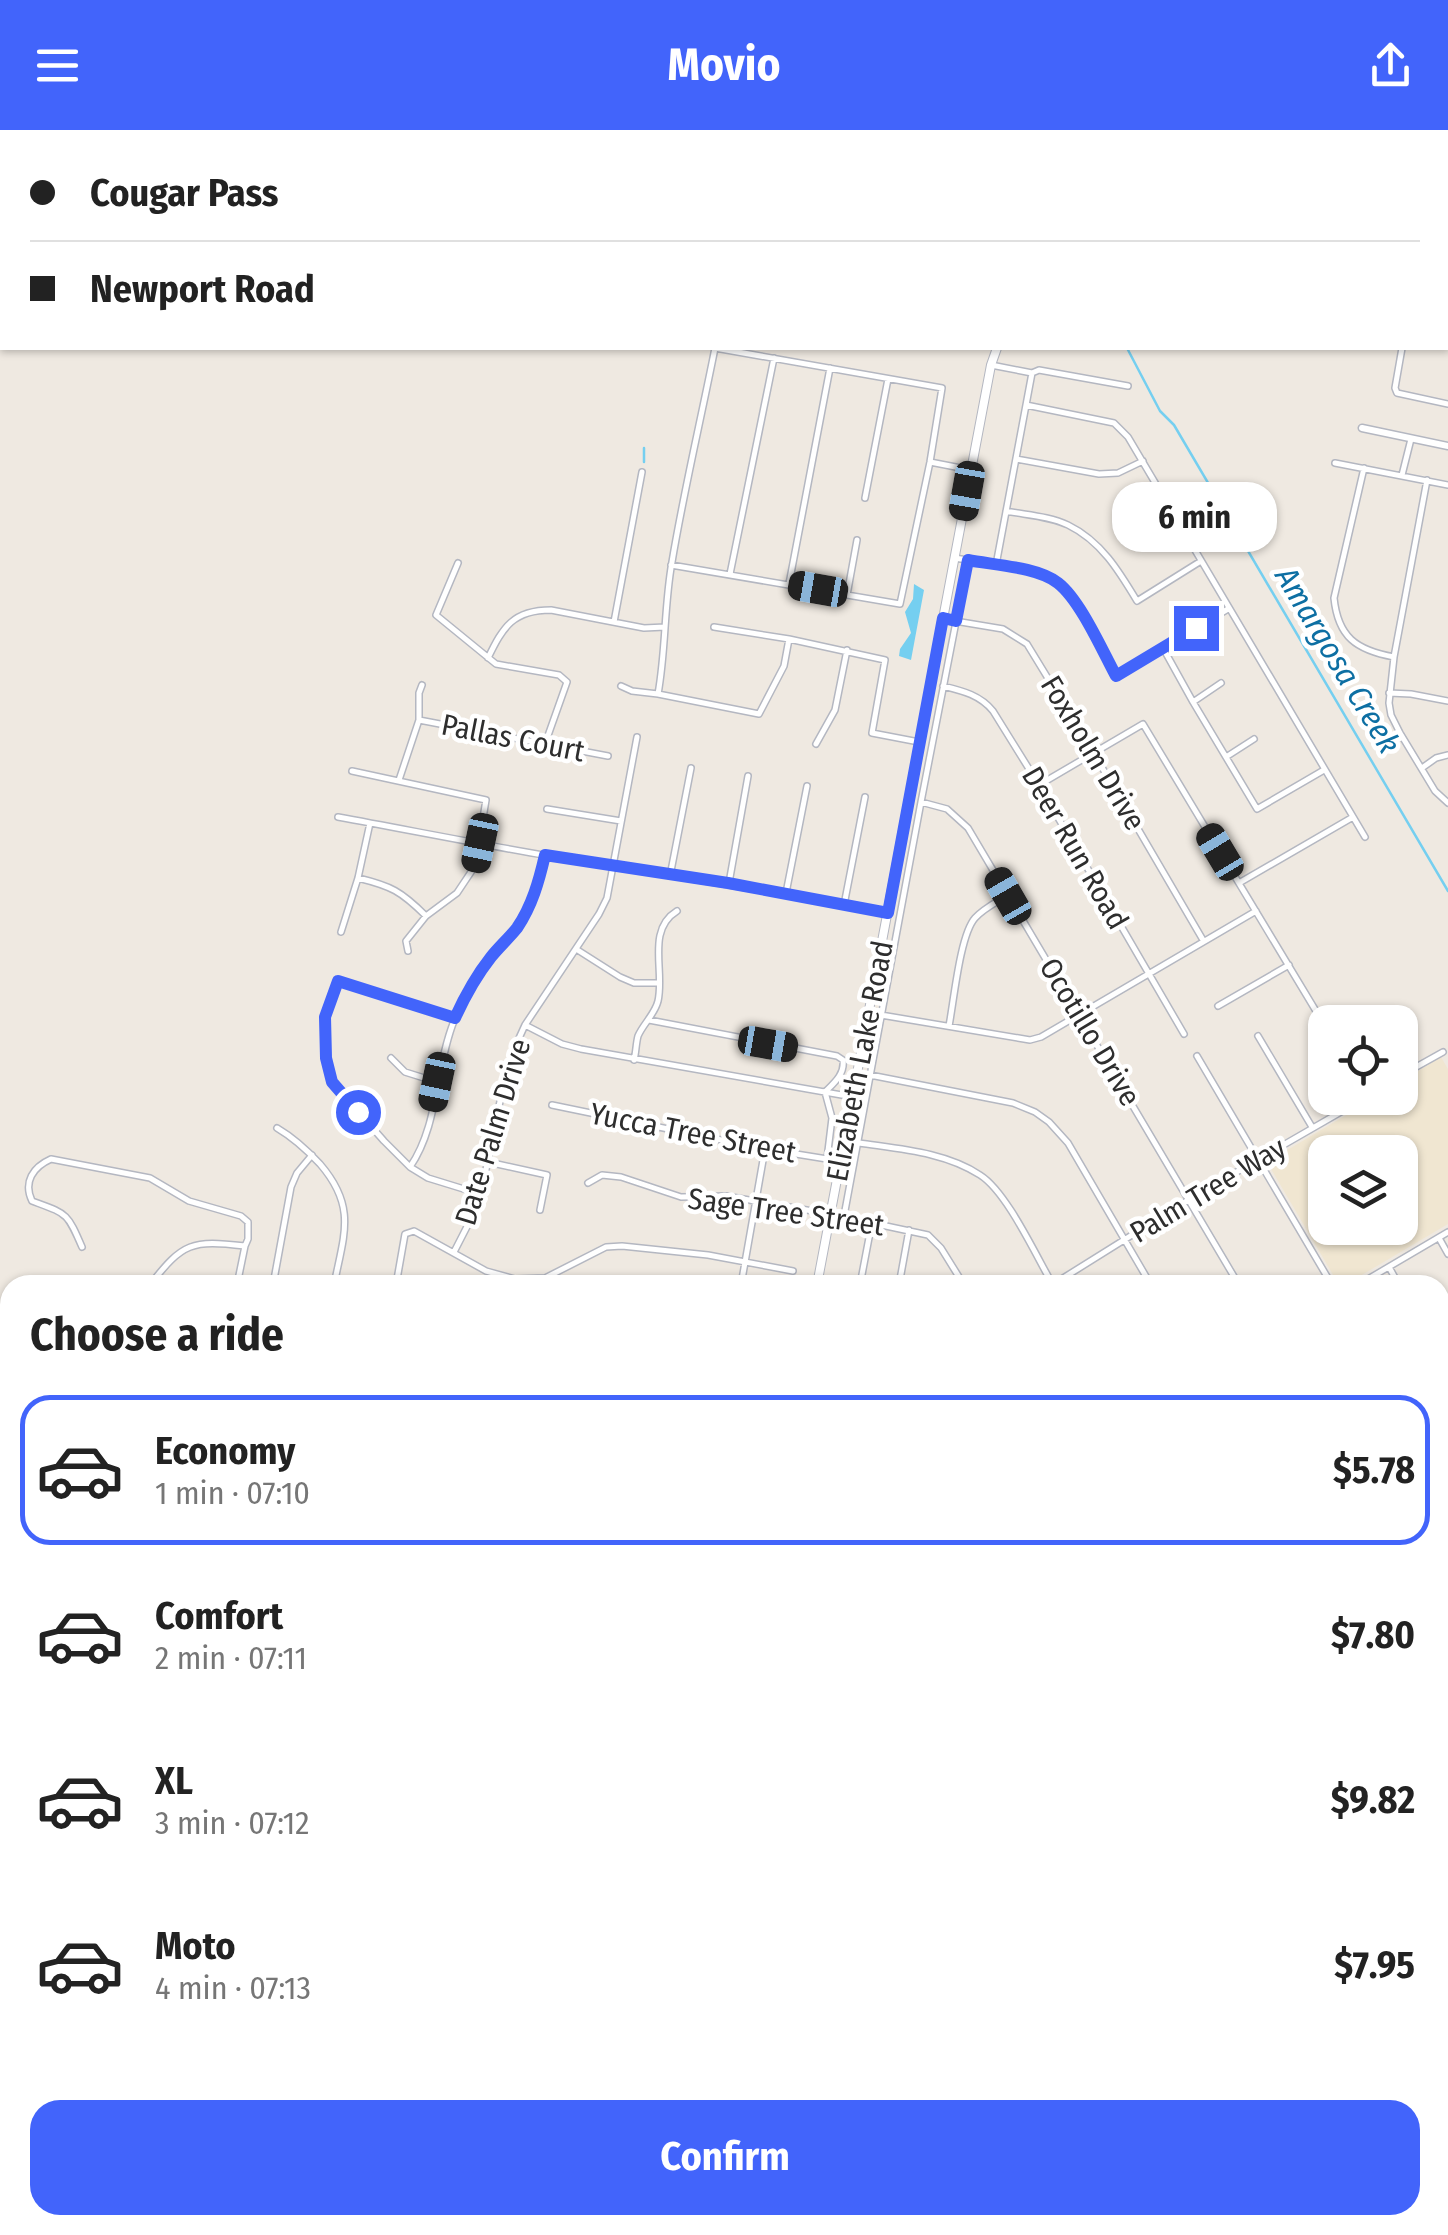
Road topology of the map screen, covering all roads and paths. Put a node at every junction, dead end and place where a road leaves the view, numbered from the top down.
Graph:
1 (715, 350) edge
2 (727, 350) edge
3 (994, 350) edge
4 (1402, 350) edge
5 (774, 358) junction
6 (991, 365) junction
7 (830, 368) junction
8 (1032, 373) junction
9 (888, 379) junction
10 (1128, 386) dead end
11 (1448, 402) edge
12 (1026, 405) junction
13 (1362, 428) dead end
14 (1411, 438) junction
15 (1448, 446) edge
16 (1016, 459) junction
17 (1143, 461) junction
18 (930, 462) junction
19 (1335, 463) dead end
20 (1364, 468) junction
21 (971, 470) junction
22 (642, 472) dead end
23 (1402, 475) junction
24 (1427, 480) junction
25 (1448, 485) edge
26 (865, 498) dead end
27 (1006, 511) junction
28 (1172, 512) junction
29 (1144, 525) dead end
30 (857, 540) dead end
31 (955, 558) junction
32 (968, 560) junction
33 (1202, 562) junction
34 (458, 563) dead end
35 (671, 565) junction
36 (996, 565) junction
37 (730, 574) junction
38 (789, 584) junction
39 (847, 594) junction
40 (1230, 608) junction
41 (943, 618) junction
42 (956, 621) junction
43 (614, 622) junction
44 (714, 626) dead end
45 (665, 628) junction
46 (789, 638) junction
47 (1163, 648) junction
48 (847, 650) junction
49 (1394, 657) junction
50 (488, 658) junction
51 (1221, 683) dead end
52 (422, 685) dead end
53 (621, 686) dead end
54 (943, 686) junction
55 (1389, 692) junction
56 (658, 694) junction
57 (1448, 701) edge
58 (1193, 702) junction
59 (419, 720) junction
60 (637, 737) dead end
61 (1254, 739) dead end
62 (920, 742) junction
63 (544, 744) junction
64 (816, 744) dead end
65 (1094, 752) junction
66 (1448, 755) edge
67 (608, 756) dead end
68 (1226, 757) junction
69 (691, 768) dead end
70 (1422, 768) junction
71 (1324, 770) junction
72 (352, 771) dead end
73 (748, 776) dead end
74 (398, 780) junction
75 (1039, 785) junction
76 (807, 786) dead end
77 (864, 797) dead end
78 (920, 802) junction
79 (1448, 803) edge
80 (547, 809) dead end
81 (338, 817) dead end
82 (1353, 817) junction
83 (622, 822) junction
84 (370, 823) junction
85 (1366, 837) dead end
86 (480, 843) junction
87 (545, 855) junction
88 (613, 866) junction
89 (670, 876) junction
90 (358, 878) junction
91 (728, 883) junction
92 (1239, 884) junction
93 (786, 893) junction
94 (1008, 896) junction
95 (844, 904) junction
96 (1256, 910) junction
97 (677, 911) dead end
98 (888, 913) junction
99 (426, 916) junction
100 (341, 932) dead end
101 (1203, 940) junction
102 (576, 949) junction
103 (408, 951) dead end
104 (1289, 965) junction
105 (1148, 973) junction
106 (660, 983) junction
107 (1313, 1005) edge
108 (1218, 1006) dead end
109 (869, 1013) junction
110 (1080, 1014) junction
111 (882, 1016) junction
112 (455, 1018) junction
113 (649, 1020) junction
114 (525, 1025) junction
115 (949, 1027) junction
116 (1184, 1034) dead end
117 (1258, 1036) dead end
118 (1443, 1052) dead end
119 (1196, 1056) dead end
120 (391, 1058) dead end
121 (634, 1060) junction
122 (1418, 1066) edge
123 (870, 1075) junction
124 (437, 1082) junction
125 (825, 1092) junction
126 (854, 1098) junction
127 (552, 1105) dead end
128 (1334, 1115) edge
129 (1312, 1127) junction
130 (277, 1128) dead end
131 (859, 1143) junction
132 (766, 1149) junction
133 (312, 1155) junction
134 (1256, 1160) junction
135 (488, 1162) junction
136 (410, 1166) junction
137 (588, 1183) dead end
138 (481, 1194) junction
139 (1188, 1200) junction
140 (756, 1202) junction
141 (540, 1210) dead end
142 (830, 1214) junction
143 (844, 1216) junction
144 (872, 1222) junction
145 (909, 1230) junction
146 (1448, 1232) edge
147 (1439, 1238) junction
148 (1124, 1240) junction
149 (245, 1246) junction
150 (82, 1247) dead end
151 (454, 1252) junction
152 (1448, 1254) edge
153 (745, 1262) junction
154 (1389, 1267) junction
155 (793, 1271) dead end
156 (159, 1275) edge
157 (239, 1275) edge
158 (275, 1275) edge
159 (336, 1275) edge
160 (398, 1275) edge
161 (496, 1275) edge
162 (550, 1275) edge
163 (743, 1275) edge
164 (819, 1275) edge
165 (862, 1275) edge
166 (901, 1275) edge
167 (958, 1275) edge
168 (1047, 1275) edge
169 (1069, 1275) edge
170 (1145, 1275) edge
171 (1233, 1275) edge
172 (1326, 1275) edge
173 (1375, 1275) edge
174 (1393, 1275) edge

1 - 35 street
2 - 5 street
3 - 6 main road, Elizabeth Lake Road
4 - 11 street
5 - 7 street
5 - 37 street
6 - 8 street
6 - 21 main road, Elizabeth Lake Road
7 - 9 street
7 - 38 street
8 - 10 street
8 - 12 street
9 - 18 street
9 - 26 street
12 - 16 street
12 - 17 street
13 - 14 street
14 - 15 street
14 - 23 street
16 - 17 street
16 - 27 street
17 - 28 street
18 - 21 street
18 - 39 street
19 - 20 street
20 - 23 street
20 - 49 street
21 - 31 main road, Elizabeth Lake Road
22 - 43 street
23 - 24 street
24 - 25 street
24 - 49 street
27 - 33 street
27 - 36 street
28 - 29 street
28 - 33 street
30 - 39 street
31 - 32 street
31 - 41 main road, Elizabeth Lake Road
32 - 36 street
32 - 42 street
33 - 40 street
34 - 50 street
35 - 37 street
35 - 45 street
36 - 47 street
37 - 38 street
38 - 39 street
40 - 47 street
40 - 71 street
41 - 42 street, Foxholm Drive
41 - 62 main road, Elizabeth Lake Road
42 - 54 street
42 - 65 street, Foxholm Drive
43 - 45 street
43 - 50 street
44 - 46 street
45 - 56 street
46 - 48 street
46 - 56 street
47 - 58 street
48 - 62 street
48 - 64 street
49 - 55 street
50 - 63 street
51 - 58 street
52 - 59 street
53 - 56 street
54 - 75 street, Deer Run Road
54 - 78 street
55 - 57 street
55 - 70 street
58 - 68 street
59 - 63 street, Pallas Court
59 - 74 street
60 - 83 street, Date Palm Drive
61 - 68 street
62 - 98 main road, Elizabeth Lake Road
63 - 67 street, Pallas Court
65 - 75 street
65 - 92 street
65 - 101 street, Foxholm Drive
66 - 70 street
68 - 71 street
69 - 89 street
70 - 79 street
71 - 82 street
72 - 74 street
73 - 91 street
74 - 86 street
75 - 105 street, Deer Run Road
76 - 93 street
77 - 95 street
78 - 94 street, Ocotillo Drive
78 - 111 street
80 - 83 street
81 - 84 street
82 - 85 street
82 - 92 street
83 - 88 street, Date Palm Drive
84 - 86 street
84 - 90 street
86 - 87 street
86 - 99 street
87 - 88 street
87 - 112 street
88 - 89 street
88 - 102 street, Date Palm Drive
89 - 91 street
90 - 99 street
90 - 100 street
91 - 93 street
92 - 96 street
93 - 95 street
94 - 110 street, Ocotillo Drive
94 - 115 street
95 - 98 street
96 - 101 street
96 - 104 street
97 - 106 street
98 - 109 main road, Elizabeth Lake Road
99 - 103 street
101 - 105 street
102 - 106 street
102 - 114 street, Date Palm Drive
104 - 107 street
104 - 108 street
105 - 110 street
105 - 116 street, Deer Run Road
106 - 113 street
109 - 111 street
109 - 126 main road, Elizabeth Lake Road
110 - 115 street
110 - 139 street, Ocotillo Drive
111 - 115 street
111 - 123 street
112 - 124 street
112 - 136 street
113 - 121 street
113 - 125 street
114 - 121 street
114 - 135 street, Date Palm Drive
117 - 129 street
118 - 122 street
119 - 134 street
120 - 124 street
121 - 125 street
123 - 131 street
123 - 148 street
124 - 136 street
125 - 126 street
125 - 132 street, Yucca Tree Street
126 - 142 main road, Elizabeth Lake Road
127 - 132 street, Yucca Tree Street
128 - 129 street, Palm Tree Way
129 - 134 street, Palm Tree Way
130 - 133 street
131 - 143 street
131 - 168 street
132 - 140 street
133 - 158 street
133 - 159 street
134 - 139 street, Palm Tree Way
134 - 172 street
135 - 138 street, Date Palm Drive
135 - 141 street
136 - 138 street
137 - 140 street, Sage Tree Street
138 - 151 street, Date Palm Drive
139 - 148 street, Palm Tree Way
139 - 171 street, Ocotillo Drive
140 - 142 street, Sage Tree Street
140 - 153 street
142 - 143 street, Sage Tree Street
142 - 164 main road, Elizabeth Lake Road
143 - 144 street, Sage Tree Street
144 - 145 street, Sage Tree Street
144 - 165 street
145 - 166 street
145 - 167 street, Sage Tree Street
146 - 147 street
147 - 152 street
147 - 154 street
148 - 169 street, Palm Tree Way
148 - 170 street
149 - 150 street
149 - 156 street
149 - 157 street
151 - 160 street
151 - 161 street
153 - 155 street
153 - 162 street
153 - 163 street
154 - 173 street
154 - 174 street

